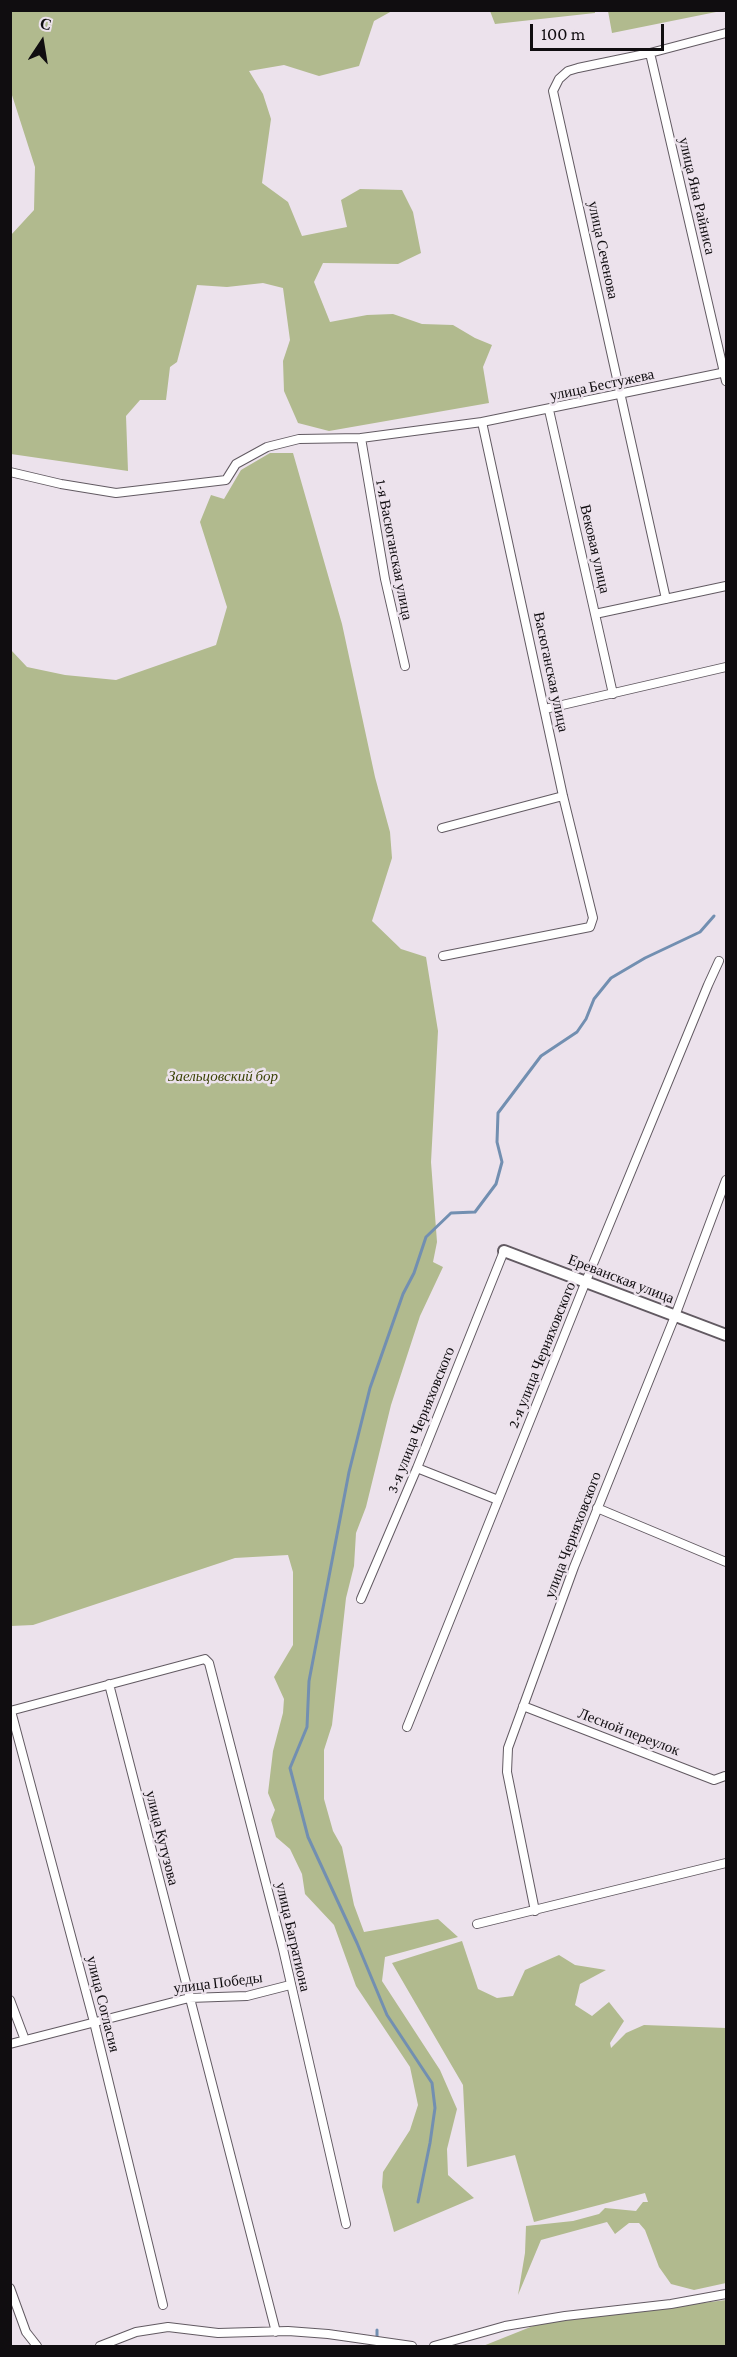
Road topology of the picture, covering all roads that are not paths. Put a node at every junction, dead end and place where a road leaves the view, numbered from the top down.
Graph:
1 (726, 33) edge
2 (650, 53) junction
3 (726, 375) edge
4 (621, 394) junction
5 (549, 410) junction
6 (482, 422) junction
7 (361, 438) junction
8 (10, 472) edge
9 (726, 586) edge
10 (666, 599) junction
11 (595, 614) junction
12 (405, 666) dead end
13 (726, 667) edge
14 (613, 694) junction
15 (545, 709) junction
16 (563, 796) junction
17 (442, 828) dead end
18 (443, 956) dead end
19 (719, 961) dead end
20 (726, 1180) edge
21 (504, 1251) joint
22 (586, 1281) junction
23 (675, 1316) junction
24 (726, 1335) edge
25 (417, 1468) junction
26 (498, 1500) junction
27 (597, 1508) junction
28 (726, 1562) edge
29 (361, 1599) dead end
30 (109, 1684) junction
31 (523, 1706) junction
32 (11, 1711) edge
33 (407, 1727) dead end
34 (726, 1776) edge
35 (726, 1863) edge
36 (535, 1911) junction
37 (477, 1924) dead end
38 (290, 1986) junction
39 (189, 1998) junction
40 (10, 2000) edge
41 (94, 2022) junction
42 (25, 2040) junction
43 (10, 2044) edge
44 (346, 2224) dead end
45 (10, 2288) edge
46 (726, 2294) edge
47 (163, 2305) dead end
48 (276, 2332) junction
49 (37, 2346) edge
50 (100, 2346) edge
51 (412, 2346) edge
52 (434, 2346) edge

1 - 2 street, улица Сеченова
2 - 3 street, улица Яна Райниса
2 - 4 street, улица Сеченова
3 - 4 street, улица Бестужева
4 - 5 street, улица Бестужева
4 - 10 street, улица Сеченова
5 - 6 street, улица Бестужева
5 - 11 street, Вековая улица
6 - 7 street, улица Бестужева
6 - 15 street, Васюганская улица
7 - 8 street, улица Бестужева
7 - 12 street, 1-я Васюганская улица
9 - 10 street
10 - 11 street
11 - 14 street, Вековая улица
13 - 14 street
14 - 15 street
15 - 16 street, Васюганская улица
16 - 17 street
16 - 18 street, Васюганская улица
19 - 22 street, 2-я улица Черняховского
20 - 23 street, улица Черняховского
21 - 22 street, Ереванская улица
21 - 25 street, 3-я улица Черняховского
22 - 23 street, Ереванская улица
22 - 26 street, 2-я улица Черняховского
23 - 24 street, Ереванская улица
23 - 27 street, улица Черняховского
25 - 26 street
25 - 29 street, 3-я улица Черняховского
26 - 33 street, 2-я улица Черняховского
27 - 28 street
27 - 31 street, улица Черняховского
30 - 32 street
30 - 38 street, улица Багратиона
30 - 39 street, улица Кутузова
31 - 34 street, Лесной переулок
31 - 36 street, улица Черняховского
32 - 41 street, улица Согласия
35 - 36 street
36 - 37 street
38 - 39 street, улица Победы
38 - 44 street, улица Багратиона
39 - 41 street, улица Победы
39 - 48 street, улица Кутузова
40 - 42 street
41 - 42 street, улица Победы
41 - 47 street, улица Согласия
42 - 43 street, улица Победы
45 - 49 street
46 - 52 street
48 - 50 street
48 - 51 street

